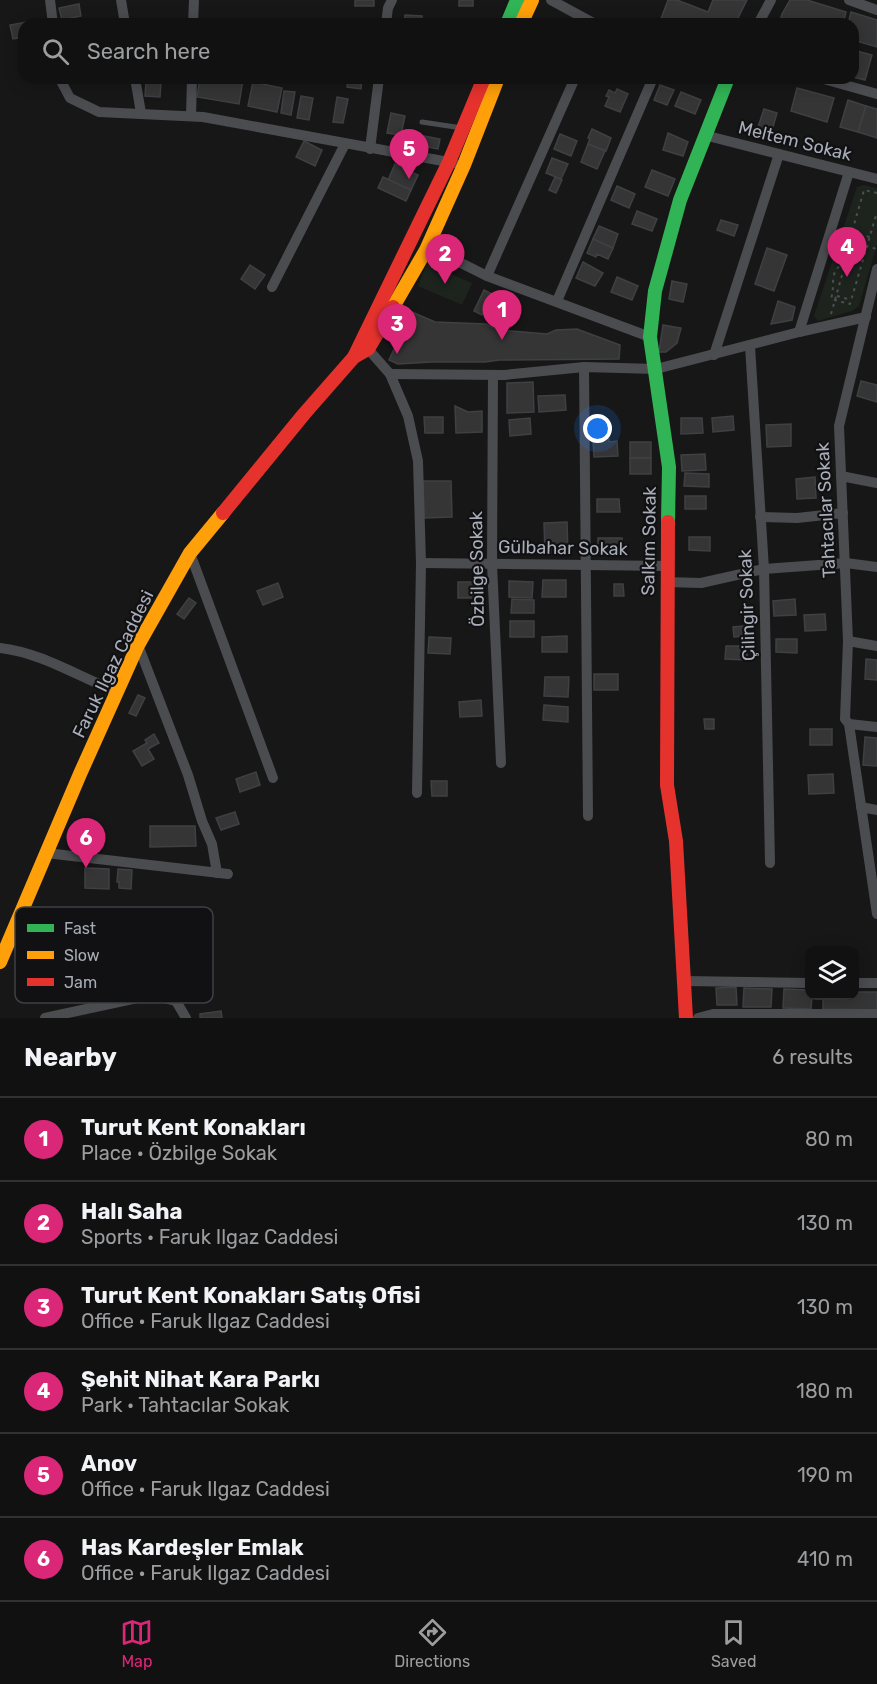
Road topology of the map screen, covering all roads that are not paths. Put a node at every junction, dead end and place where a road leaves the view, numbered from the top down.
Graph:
1 (50, 0) edge
2 (121, 0) edge
3 (194, 0) edge
4 (392, 0) edge
5 (517, 0) edge
6 (532, 0) edge
7 (551, 0) edge
8 (771, 0) edge
9 (853, 1) edge
10 (877, 9) edge
11 (52, 18) edge
12 (124, 18) edge
13 (193, 18) edge
14 (387, 18) edge
15 (510, 18) edge
16 (524, 18) edge
17 (584, 18) edge
18 (761, 18) edge
19 (63, 84) edge
20 (136, 84) edge
21 (192, 84) edge
22 (378, 84) edge
23 (481, 84) edge
24 (496, 84) edge
25 (572, 84) edge
26 (650, 84) edge
27 (725, 84) edge
28 (841, 84) edge
29 (877, 94) edge
30 (141, 114) junction
31 (191, 116) junction
32 (422, 122) dead end
33 (463, 128) junction
34 (704, 135) junction
35 (345, 144) junction
36 (370, 149) junction
37 (779, 154) junction
38 (449, 162) junction
39 (464, 165) junction
40 (849, 172) junction
41 (877, 179) edge
42 (426, 250) junction
43 (877, 269) edge
44 (487, 276) junction
45 (272, 287) dead end
46 (557, 301) junction
47 (866, 317) junction
48 (799, 332) junction
49 (650, 337) junction
50 (750, 346) junction
51 (368, 349) junction
52 (714, 355) junction
53 (354, 357) junction
54 (584, 367) junction
55 (656, 369) junction
56 (390, 374) junction
57 (493, 375) junction
58 (841, 476) junction
59 (877, 483) edge
60 (843, 513) junction
61 (760, 517) junction
62 (190, 553) junction
63 (421, 563) junction
64 (846, 563) junction
65 (492, 564) junction
66 (586, 565) junction
67 (668, 566) junction
68 (877, 567) edge
69 (764, 569) junction
70 (666, 582) junction
71 (848, 641) junction
72 (138, 645) junction
73 (877, 646) edge
74 (0, 648) edge
75 (118, 692) junction
76 (849, 724) junction
77 (877, 727) edge
78 (501, 763) dead end
79 (273, 778) dead end
80 (417, 793) dead end
81 (861, 807) junction
82 (877, 810) edge
83 (588, 816) dead end
84 (46, 853) junction
85 (770, 863) dead end
86 (23, 907) edge
87 (877, 914) edge
88 (15, 926) edge
89 (0, 962) edge
90 (685, 981) junction
91 (805, 982) edge
92 (859, 983) edge
93 (877, 983) edge
94 (127, 1003) edge
95 (177, 1003) edge
96 (98, 1013) edge
97 (877, 1014) edge
98 (45, 1018) edge
99 (186, 1018) edge
100 (686, 1018) edge
101 (698, 1018) edge

1 - 11 street
2 - 12 street
3 - 13 street
4 - 14 street
5 - 15 street
6 - 16 street
7 - 17 street
8 - 18 street
9 - 10 street
19 - 30 street
20 - 30 street
21 - 31 street
22 - 36 street
23 - 33 street, Faruk Ilgaz Caddesi
24 - 39 street, Faruk Ilgaz Caddesi
25 - 44 street
26 - 46 street
27 - 34 street, Salkım Sokak
28 - 29 street
30 - 31 street
31 - 35 street
32 - 33 lane
33 - 38 street, Faruk Ilgaz Caddesi
34 - 37 street, Meltem Sokak
34 - 49 street, Salkım Sokak
35 - 36 street
35 - 45 street
36 - 38 street
37 - 40 street, Meltem Sokak
37 - 52 street
38 - 39 street
38 - 53 street, Faruk Ilgaz Caddesi
39 - 42 street, Faruk Ilgaz Caddesi
40 - 41 street, Meltem Sokak
40 - 48 street
42 - 44 street
42 - 51 street, Faruk Ilgaz Caddesi
43 - 47 street, Tahtacılar Sokak
44 - 46 street
46 - 49 street
47 - 48 street
47 - 58 street, Tahtacılar Sokak
48 - 50 street
49 - 55 street, Salkım Sokak
50 - 52 street
50 - 61 street, Çilingir Sokak
51 - 53 street, Faruk Ilgaz Caddesi
51 - 56 street
52 - 55 street
53 - 62 street, Faruk Ilgaz Caddesi
54 - 55 street
54 - 57 street
54 - 66 street
55 - 67 street, Salkım Sokak
56 - 57 street
56 - 63 street
57 - 65 street, Özbilge Sokak
58 - 59 street
58 - 60 street, Tahtacılar Sokak
60 - 61 street
60 - 64 street, Tahtacılar Sokak
61 - 69 street, Çilingir Sokak
62 - 72 street, Faruk Ilgaz Caddesi
62 - 79 street
63 - 65 street, Gülbahar Sokak
63 - 80 street
64 - 68 street
64 - 69 street
64 - 71 street, Tahtacılar Sokak
65 - 66 street, Gülbahar Sokak
65 - 78 street, Özbilge Sokak
66 - 67 street, Gülbahar Sokak
66 - 83 street
67 - 70 street, Salkım Sokak
69 - 70 street
69 - 85 street, Çilingir Sokak
70 - 90 street, Salkım Sokak
71 - 73 street
71 - 76 street, Tahtacılar Sokak
72 - 75 street, Faruk Ilgaz Caddesi
72 - 84 street
74 - 75 street
75 - 84 street, Faruk Ilgaz Caddesi
76 - 77 street
76 - 81 street, Tahtacılar Sokak
81 - 82 street
81 - 87 street, Tahtacılar Sokak
84 - 86 street, Faruk Ilgaz Caddesi
88 - 89 street, Faruk Ilgaz Caddesi
90 - 91 street
90 - 100 street, Salkım Sokak
92 - 93 street
94 - 96 street
95 - 99 street
96 - 98 street
97 - 101 street

